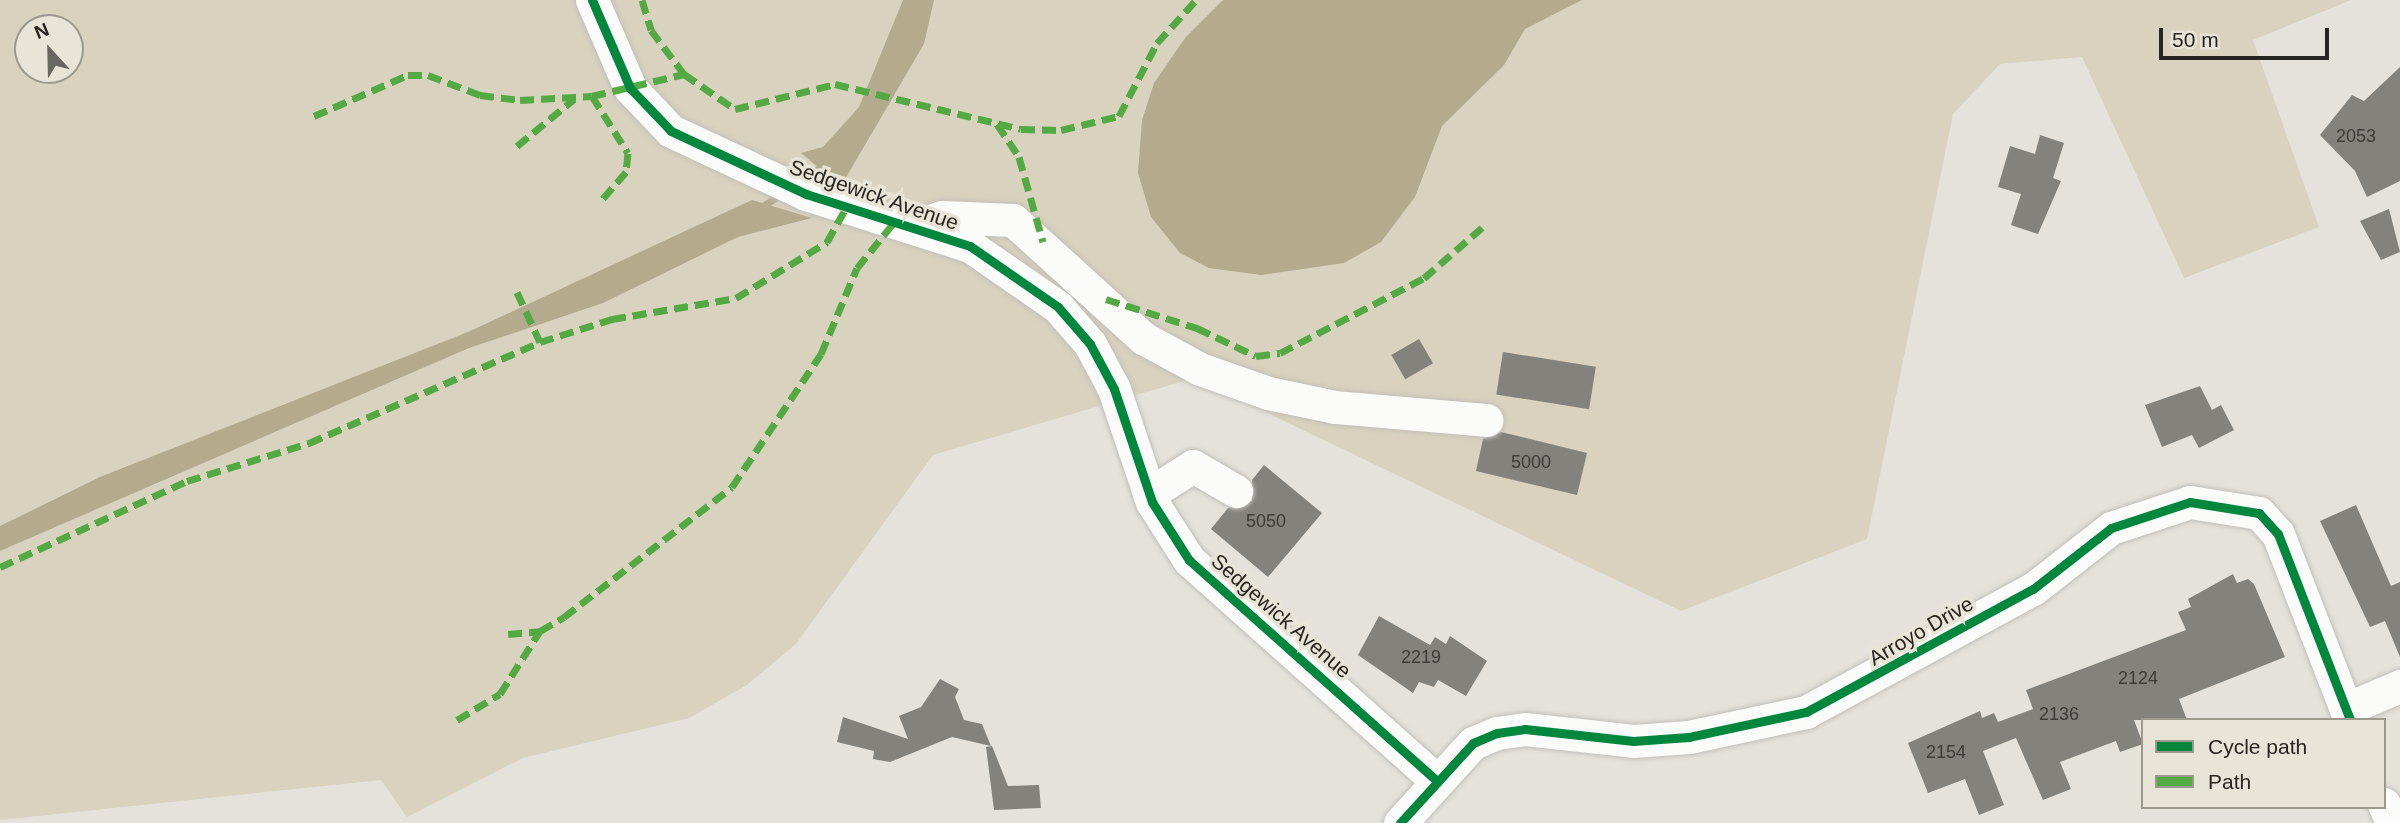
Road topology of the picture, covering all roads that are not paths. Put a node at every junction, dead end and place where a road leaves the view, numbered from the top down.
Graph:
1 (592, 0) edge
2 (918, 226) junction
3 (1486, 420) dead end
4 (1236, 491) dead end
5 (1149, 494) junction
6 (2400, 686) edge
7 (2348, 714) edge
8 (1435, 779) junction
9 (1400, 823) edge

1 - 2 street, Sedgewick Avenue
2 - 3 street
2 - 5 street, Sedgewick Avenue
4 - 5 street
5 - 8 street, Sedgewick Avenue
6 - 7 street, Arroyo Drive
7 - 8 street, Arroyo Drive
8 - 9 street, Arroyo Drive

